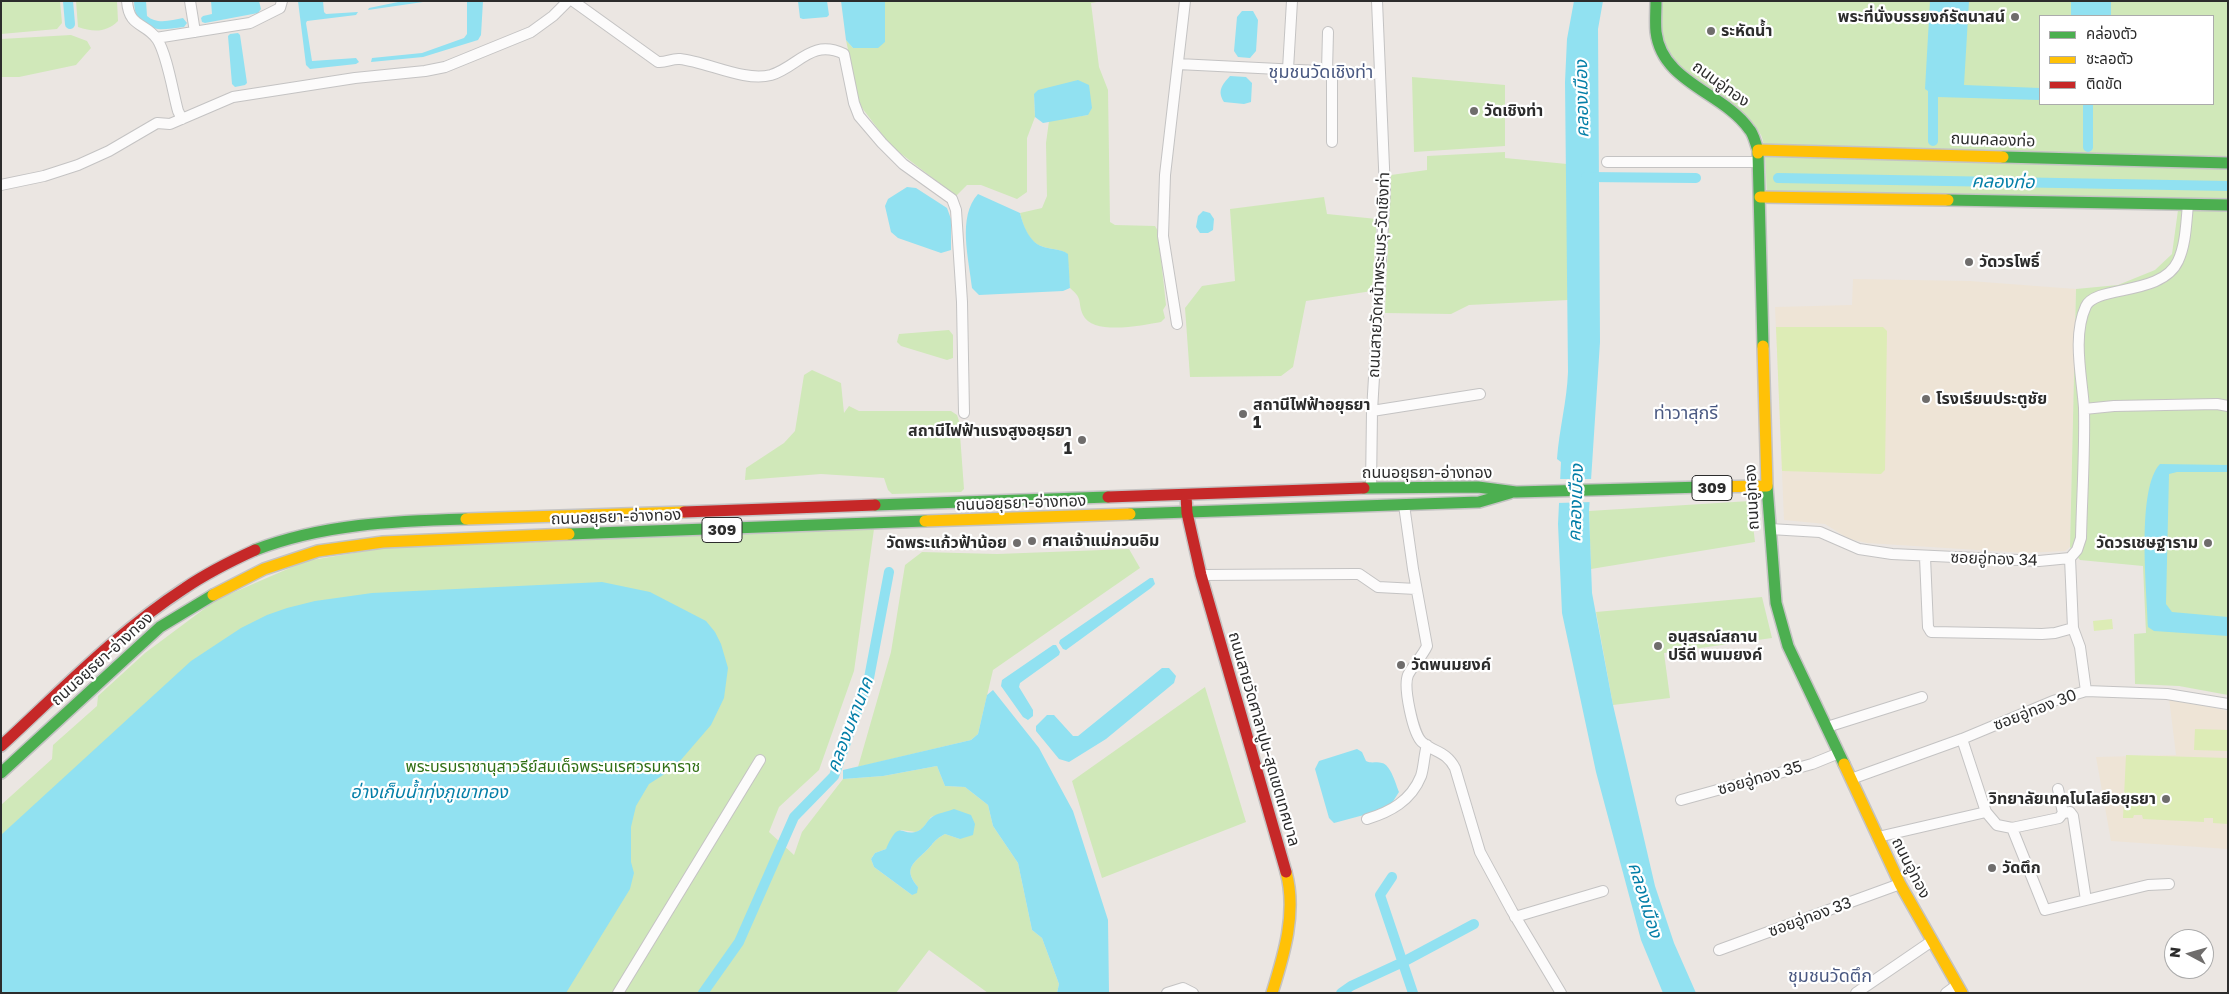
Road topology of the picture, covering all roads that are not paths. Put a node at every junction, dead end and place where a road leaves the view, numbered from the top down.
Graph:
1 (127, 1) edge
2 (190, 1) edge
3 (282, 1) edge
4 (568, 1) edge
5 (573, 1) edge
6 (1185, 1) edge
7 (1292, 1) edge
8 (1378, 1) edge
9 (1656, 1) edge
10 (195, 32) junction
11 (1328, 32) dead end
12 (156, 38) junction
13 (1178, 64) junction
14 (1288, 69) junction
15 (1330, 71) junction
16 (1379, 74) junction
17 (182, 119) junction
18 (1332, 142) dead end
19 (1758, 150) junction
20 (1607, 162) dead end
21 (1758, 162) junction
22 (2228, 163) edge
23 (1, 185) edge
24 (1760, 197) junction
25 (2188, 205) junction
26 (2228, 205) edge
27 (1177, 324) dead end
28 (1480, 394) dead end
29 (2228, 406) edge
30 (2084, 409) junction
31 (1372, 410) junction
32 (964, 413) dead end
33 (1767, 486) junction
34 (1371, 488) junction
35 (1516, 492) junction
36 (1186, 495) junction
37 (1404, 505) junction
38 (1187, 513) junction
39 (1770, 529) junction
40 (1925, 557) junction
41 (2070, 558) junction
42 (1200, 575) junction
43 (1416, 589) junction
44 (2073, 628) junction
45 (2086, 691) junction
46 (1922, 697) dead end
47 (2228, 704) edge
48 (1827, 727) junction
49 (1962, 738) junction
50 (1, 746) edge
51 (1427, 746) junction
52 (1839, 753) junction
53 (760, 760) dead end
54 (1, 773) edge
55 (1850, 779) junction
56 (2058, 789) dead end
57 (1681, 800) dead end
58 (1986, 812) junction
59 (2063, 814) junction
60 (1367, 819) dead end
61 (2012, 828) junction
62 (1878, 837) junction
63 (1900, 884) junction
64 (2169, 884) dead end
65 (1603, 891) dead end
66 (2086, 900) junction
67 (1515, 917) junction
68 (1932, 941) junction
69 (1719, 950) dead end
70 (1960, 989) edge
71 (1559, 992) edge
72 (618, 993) edge
73 (1167, 993) edge
74 (1194, 993) edge
75 (1272, 993) edge
76 (1856, 993) edge
77 (1946, 993) edge

1 - 12 street
2 - 10 street
3 - 10 street
4 - 17 street
5 - 32 street
6 - 13 street
7 - 14 street
8 - 16 street, ถนนสายวัดหน้าพระเมรุ-วัดเชิงท่า
9 - 19 main road, ถนนอู่ทอง
10 - 12 street
11 - 15 street
12 - 17 street
13 - 14 street
13 - 27 street
14 - 15 street
15 - 16 street
15 - 18 street
16 - 31 street, ถนนสายวัดหน้าพระเมรุ-วัดเชิงท่า
17 - 23 street
19 - 21 main road, ถนนอู่ทอง
19 - 22 main road, ถนนคลองท่อ
20 - 21 street
21 - 24 main road, ถนนอู่ทอง
24 - 25 main road
24 - 33 main road, ถนนอู่ทอง
25 - 26 main road
25 - 30 street
28 - 31 street
29 - 30 street
30 - 41 street
31 - 34 street, ถนนสายวัดหน้าพระเมรุ-วัดเชิงท่า
33 - 35 main road, ถนนอยุธยา-อ่างทอง / 309
33 - 39 main road, ถนนอู่ทอง
34 - 35 main road, ถนนอยุธยา-อ่างทอง / 309
34 - 36 main road, ถนนอยุธยา-อ่างทอง / 309
35 - 37 main road, ถนนอยุธยา-อ่างทอง / 309
36 - 38 main road, ถนนสายวัดศาลาปูน-สุดเขตเทศบาล
36 - 50 main road, ถนนอยุธยา-อ่างทอง / 309
37 - 38 main road, ถนนอยุธยา-อ่างทอง / 309
37 - 43 street
38 - 42 main road, ถนนสายวัดศาลาปูน-สุดเขตเทศบาล
38 - 54 main road, ถนนอยุธยา-อ่างทอง / 309
39 - 40 street, ซอยอู่ทอง 34
39 - 48 main road, ถนนอู่ทอง
40 - 41 street, ซอยอู่ทอง 34
40 - 44 street
41 - 44 street
42 - 43 street
42 - 75 main road, ถนนสายวัดศาลาปูน-สุดเขตเทศบาล
43 - 51 street
44 - 45 street
45 - 47 street, ซอยอู่ทอง 30
45 - 49 street, ซอยอู่ทอง 30
46 - 48 street
48 - 52 main road, ถนนอู่ทอง
49 - 55 street, ซอยอู่ทอง 30
49 - 58 street
51 - 60 street
51 - 67 street
52 - 55 main road, ถนนอู่ทอง
52 - 57 street, ซอยอู่ทอง 35
53 - 72 street
55 - 62 main road, ถนนอู่ทอง
56 - 59 street
58 - 61 street
58 - 62 street
59 - 61 street
59 - 66 street
61 - 66 street
62 - 63 main road, ถนนอู่ทอง
63 - 68 main road, ถนนอู่ทอง
63 - 69 street, ซอยอู่ทอง 33
64 - 66 street
65 - 67 street
67 - 71 street
68 - 70 main road, ถนนอู่ทอง
68 - 76 street
70 - 77 street
73 - 74 street

